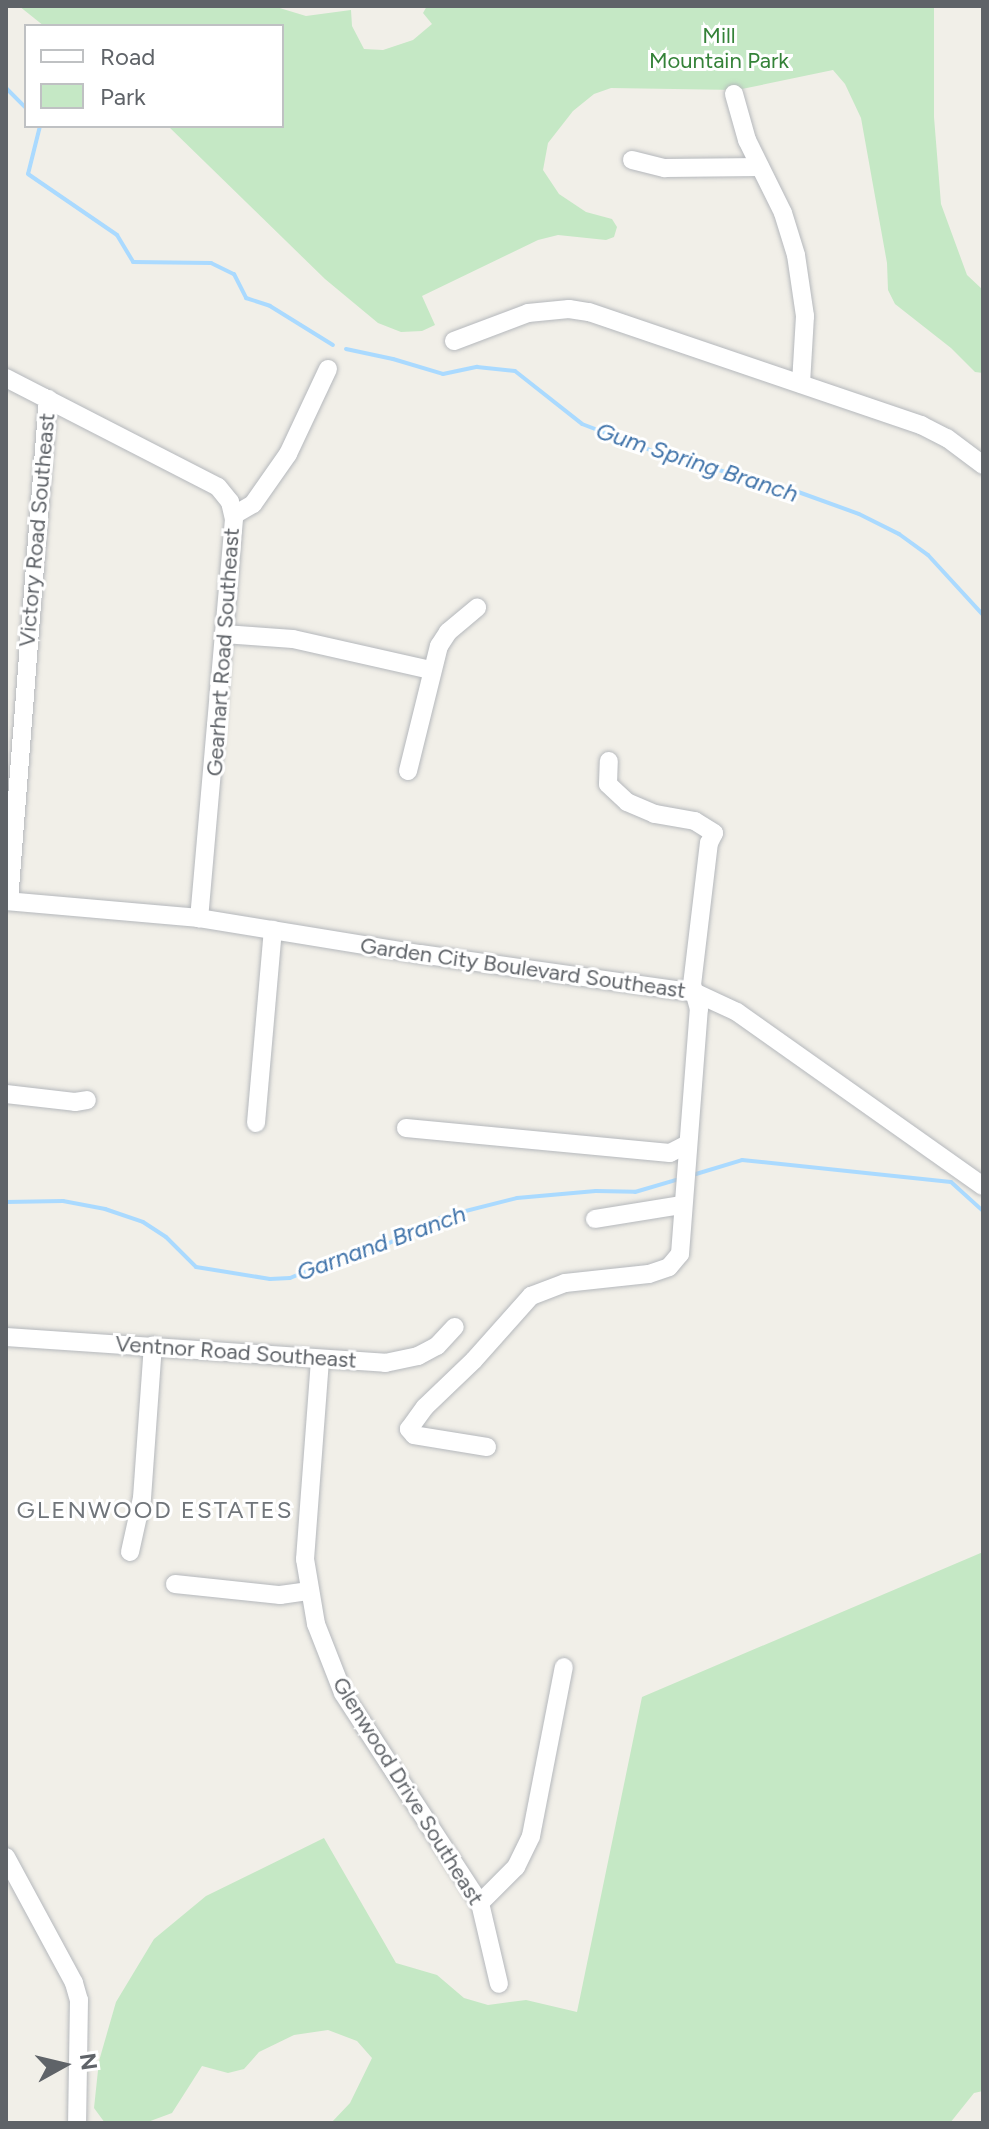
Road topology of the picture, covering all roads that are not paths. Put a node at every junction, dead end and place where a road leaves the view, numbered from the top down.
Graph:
1 (734, 94) dead end
2 (632, 160) dead end
3 (760, 167) junction
4 (454, 341) dead end
5 (328, 369) dead end
6 (6, 378) edge
7 (801, 384) junction
8 (48, 399) junction
9 (983, 465) edge
10 (234, 515) junction
11 (477, 608) dead end
12 (224, 634) junction
13 (431, 670) junction
14 (609, 761) dead end
15 (408, 771) dead end
16 (8, 901) edge
17 (199, 918) junction
18 (273, 930) junction
19 (696, 993) junction
20 (6, 1094) edge
21 (87, 1100) dead end
22 (256, 1123) dead end
23 (406, 1128) dead end
24 (686, 1145) junction
25 (983, 1186) edge
26 (681, 1205) junction
27 (595, 1219) dead end
28 (455, 1327) dead end
29 (6, 1337) edge
30 (153, 1345) junction
31 (320, 1360) junction
32 (487, 1447) dead end
33 (130, 1552) dead end
34 (175, 1584) dead end
35 (308, 1591) junction
36 (564, 1667) dead end
37 (6, 1857) edge
38 (480, 1903) junction
39 (499, 1984) dead end
40 (77, 2123) edge

1 - 3 street
2 - 3 street
3 - 7 street
4 - 7 street
5 - 10 street, Gearhart Road Southeast
6 - 8 street
7 - 9 street
8 - 10 street
8 - 16 street, Victory Road Southeast
10 - 12 street, Gearhart Road Southeast
11 - 13 street
12 - 13 street
12 - 17 street, Gearhart Road Southeast
13 - 15 street
14 - 19 street
16 - 17 street, Garden City Boulevard Southeast
17 - 18 street, Garden City Boulevard Southeast
18 - 19 street, Garden City Boulevard Southeast
18 - 22 street
19 - 24 street
19 - 25 street, Garden City Boulevard Southeast
20 - 21 street
23 - 24 street
24 - 26 street
26 - 27 street
26 - 32 street
28 - 31 street, Ventnor Road Southeast
29 - 30 street, Ventnor Road Southeast
30 - 31 street, Ventnor Road Southeast
30 - 33 street
31 - 35 street, Glenwood Drive Southeast
34 - 35 street
35 - 38 street, Glenwood Drive Southeast
36 - 38 street
37 - 40 street
38 - 39 street, Glenwood Drive Southeast

